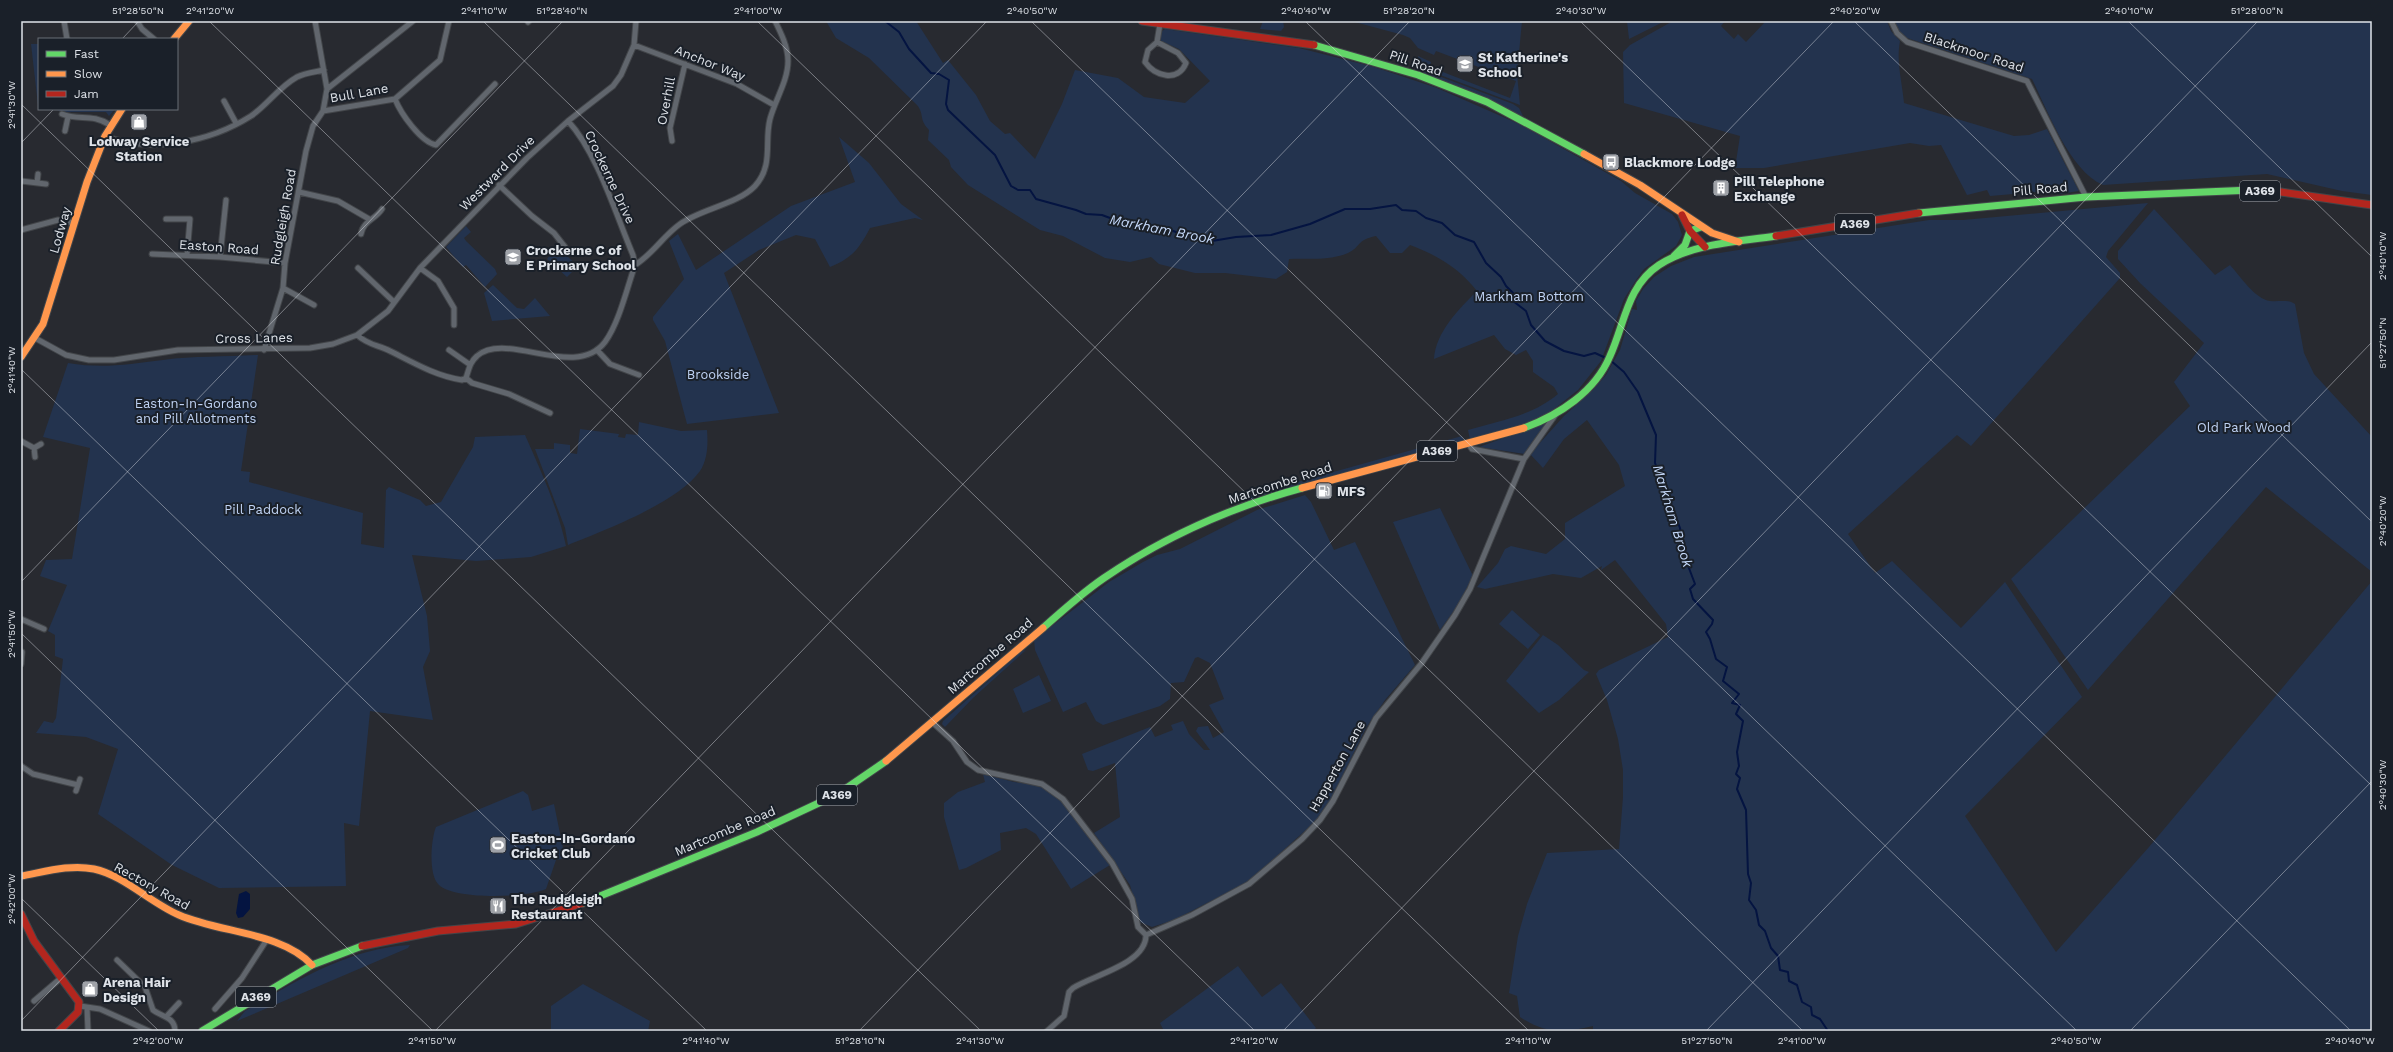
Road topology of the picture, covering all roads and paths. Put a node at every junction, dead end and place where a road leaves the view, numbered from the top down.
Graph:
1 (64, 21) edge
2 (137, 21) edge
3 (189, 21) edge
4 (315, 21) edge
5 (413, 21) edge
6 (449, 21) edge
7 (636, 21) edge
8 (775, 21) edge
9 (1142, 21) edge
10 (1891, 21) edge
11 (1160, 24) junction
12 (67, 38) edge
13 (153, 38) edge
14 (175, 38) edge
15 (1157, 42) junction
16 (634, 46) junction
17 (685, 64) junction
18 (324, 70) junction
19 (495, 84) dead end
20 (327, 89) junction
21 (395, 99) junction
22 (224, 101) dead end
23 (774, 105) junction
24 (121, 110) edge
25 (322, 111) junction
26 (62, 114) dead end
27 (68, 117) junction
28 (568, 121) junction
29 (236, 123) junction
30 (110, 125) junction
31 (65, 131) dead end
32 (105, 136) junction
33 (672, 142) dead end
34 (38, 174) dead end
35 (21, 181) edge
36 (37, 183) junction
37 (46, 184) dead end
38 (499, 185) junction
39 (299, 192) junction
40 (2086, 197) junction
41 (226, 200) dead end
42 (2372, 205) edge
43 (382, 209) dead end
44 (1682, 215) junction
45 (166, 218) dead end
46 (369, 219) junction
47 (74, 223) junction
48 (1701, 226) junction
49 (21, 230) edge
50 (1690, 231) junction
51 (1712, 233) junction
52 (361, 234) dead end
53 (1739, 242) junction
54 (1713, 246) junction
55 (565, 247) dead end
56 (1705, 247) junction
57 (152, 254) dead end
58 (187, 255) junction
59 (1674, 256) junction
60 (220, 257) junction
61 (285, 263) junction
62 (636, 265) junction
63 (358, 268) dead end
64 (420, 268) junction
65 (283, 288) junction
66 (394, 302) junction
67 (314, 305) dead end
68 (454, 325) dead end
69 (357, 335) junction
70 (35, 338) junction
71 (264, 350) junction
72 (449, 350) dead end
73 (597, 350) junction
74 (21, 357) edge
75 (469, 364) junction
76 (639, 375) dead end
77 (466, 378) junction
78 (550, 413) dead end
79 (1556, 414) junction
80 (21, 441) edge
81 (1468, 443) junction
82 (41, 444) dead end
83 (34, 448) junction
84 (35, 457) dead end
85 (1524, 459) junction
86 (21, 619) edge
87 (44, 629) dead end
88 (28, 651) dead end
89 (21, 652) edge
90 (21, 664) edge
91 (932, 723) junction
92 (21, 766) edge
93 (80, 779) dead end
94 (78, 785) junction
95 (76, 791) dead end
96 (21, 876) edge
97 (21, 914) edge
98 (1146, 935) junction
99 (266, 941) junction
100 (117, 960) dead end
101 (312, 965) junction
102 (61, 978) junction
103 (35, 997) dead end
104 (179, 1003) dead end
105 (83, 1007) junction
106 (215, 1009) dead end
107 (166, 1017) junction
108 (59, 1031) edge
109 (88, 1031) edge
110 (148, 1031) edge
111 (175, 1031) edge
112 (202, 1031) edge
113 (1047, 1031) edge

1 - 12 street
2 - 13 street
3 - 14 main road
4 - 18 street
5 - 20 street
6 - 21 street, Bull Lane
7 - 16 street, Westward Drive
8 - 23 street
9 - 11 main road, Pill Road
10 - 40 street, Blackmoor Road
11 - 15 street
11 - 44 main road, Pill Road
15 - 15 street
16 - 17 street, Anchor Way
16 - 28 street, Westward Drive
17 - 23 street, Anchor Way
17 - 33 street, Overhill
18 - 20 street
18 - 29 street
19 - 21 street
20 - 25 street, Rudgleigh Road
21 - 25 street, Bull Lane
22 - 29 street
23 - 62 street
24 - 30 main road, Lodway
25 - 39 street, Rudgleigh Road
26 - 27 street
27 - 30 street
27 - 31 street
28 - 38 street, Westward Drive
28 - 62 street, Crockerne Drive
29 - 32 street
30 - 32 main road, Lodway
32 - 47 main road, Lodway
34 - 36 street
35 - 36 street
36 - 37 street
38 - 55 street
38 - 64 street, Westward Drive
39 - 46 street
39 - 61 street, Rudgleigh Road
40 - 42 main road, Pill Road / A369
40 - 53 main road, Pill Road / A369
41 - 60 street
43 - 46 street
44 - 48 main road, Pill Road
44 - 50 main road, Pill Road
45 - 58 street
46 - 52 street
47 - 49 street
47 - 70 main road, Lodway
48 - 50 main road
48 - 51 main road, Pill Road
50 - 56 main road, Pill Road
50 - 59 main road
51 - 53 main road, Pill Road
51 - 54 main road
53 - 54 main road, Martcombe Road / A369
54 - 56 main road, Martcombe Road / A369
56 - 59 main road, Martcombe Road / A369
57 - 58 street, Easton Road
58 - 60 street, Easton Road
59 - 79 main road, Martcombe Road / A369
60 - 61 street, Easton Road
61 - 65 street, Rudgleigh Road
62 - 73 street
63 - 66 street
64 - 66 street, Westward Drive
64 - 68 street
65 - 67 street
65 - 71 street, Rudgleigh Road
66 - 69 street, Westward Drive
69 - 71 street, Cross Lanes
69 - 77 street
70 - 71 street, Cross Lanes
70 - 74 main road, Lodway
72 - 75 street
73 - 75 street
73 - 76 street
75 - 77 street
77 - 78 street
79 - 81 main road, Martcombe Road / A369
79 - 85 street, Happerton Lane
80 - 83 street
81 - 85 street
81 - 91 main road, Martcombe Road / A369
82 - 83 street
83 - 84 street
85 - 98 street, Happerton Lane
86 - 87 street
88 - 89 street
89 - 90 street
91 - 98 street
91 - 101 main road, Martcombe Road / A369
92 - 94 street
93 - 94 street
94 - 95 street
96 - 99 main road, Rectory Road
97 - 102 main road
98 - 113 street
99 - 101 main road, Rectory Road
99 - 106 street
100 - 107 street
101 - 112 main road, Martcombe Road / A369
102 - 103 street
102 - 105 main road
104 - 107 street
105 - 108 main road
105 - 109 street
105 - 110 street
107 - 111 street

